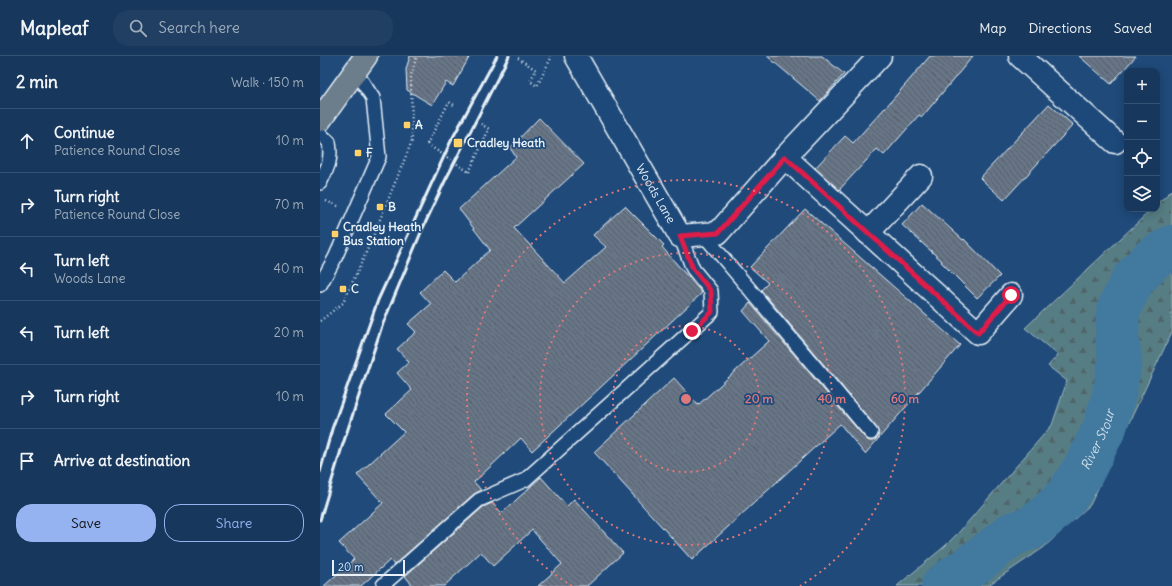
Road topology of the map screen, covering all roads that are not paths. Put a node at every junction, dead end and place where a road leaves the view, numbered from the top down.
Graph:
1 (576, 56) edge
2 (880, 56) edge
3 (1020, 56) edge
4 (360, 64) edge
5 (320, 120) edge
6 (320, 134) edge
7 (1115, 142) dead end
8 (785, 157) junction
9 (921, 176) dead end
10 (320, 183) edge
11 (868, 233) junction
12 (703, 234) junction
13 (680, 236) junction
14 (320, 285) edge
15 (1011, 295) dead end
16 (871, 433) dead end
17 (383, 585) dead end

1 - 13 street, Woods Lane
2 - 8 street, Woods Lane
3 - 7 street
4 - 5 main road
4 - 14 lane
6 - 10 lane
8 - 11 street
8 - 12 street, Woods Lane
9 - 11 street
11 - 15 street
12 - 13 street, Woods Lane
12 - 16 lane
13 - 17 lane

